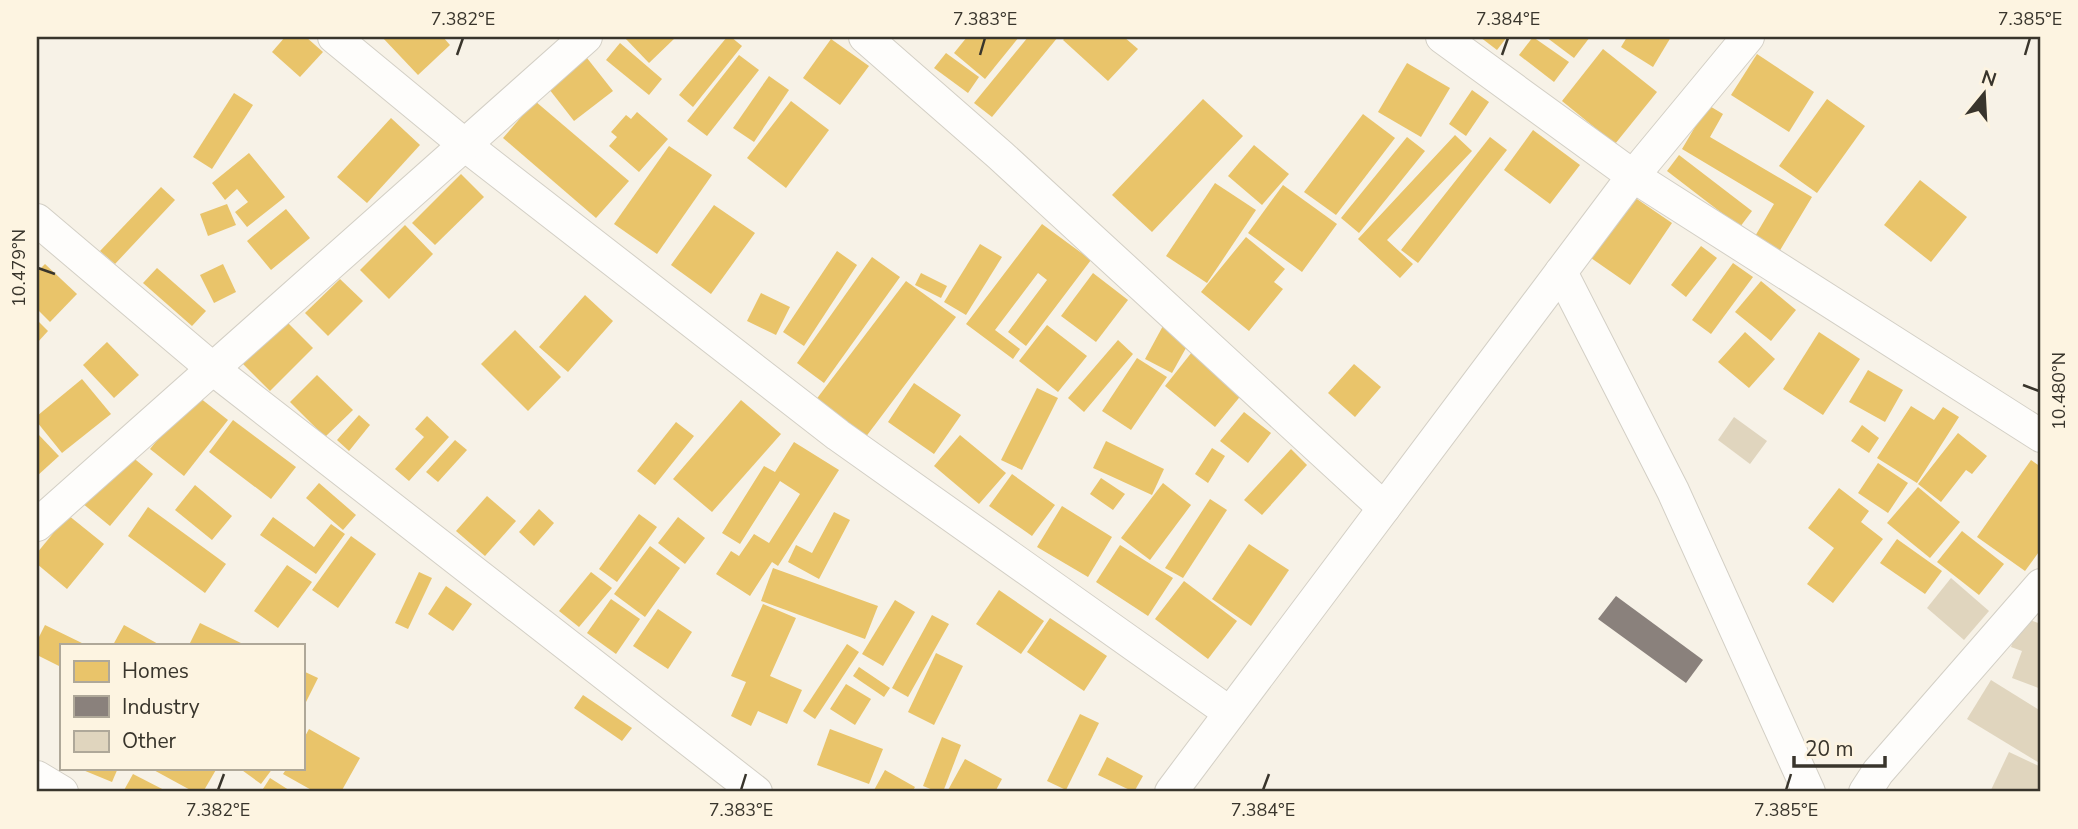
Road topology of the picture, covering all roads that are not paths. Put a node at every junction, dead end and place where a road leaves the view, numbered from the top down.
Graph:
1 (334, 37) edge
2 (586, 37) edge
3 (865, 37) edge
4 (1442, 37) edge
5 (1748, 37) edge
6 (465, 145) junction
7 (1633, 176) junction
8 (37, 220) edge
9 (1561, 272) junction
10 (213, 369) junction
11 (2041, 436) edge
12 (1384, 508) junction
13 (37, 525) edge
14 (2041, 585) edge
15 (1230, 713) junction
16 (37, 777) edge
17 (62, 792) edge
18 (756, 792) edge
19 (1171, 792) edge
20 (1809, 792) edge
21 (1865, 792) edge

1 - 6 street
2 - 6 street
3 - 12 street
4 - 7 street
5 - 7 street
6 - 10 street
6 - 15 street
7 - 9 street
7 - 11 street
8 - 10 street
9 - 12 street
9 - 20 street
10 - 13 street
10 - 18 street
12 - 15 street
14 - 21 street
15 - 19 street
16 - 17 street

